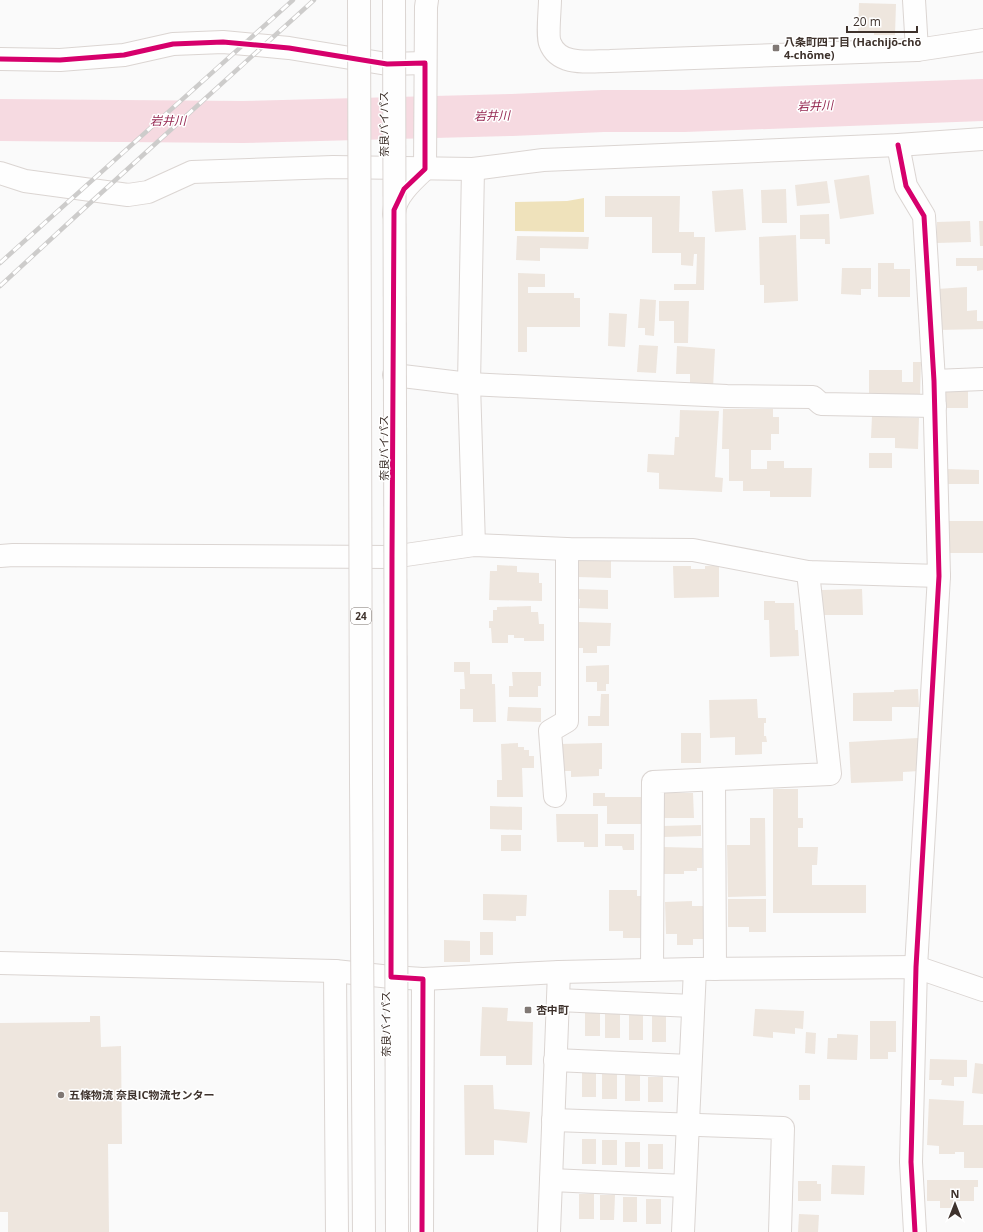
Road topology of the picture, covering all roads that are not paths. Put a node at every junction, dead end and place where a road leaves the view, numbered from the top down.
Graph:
1 (359, 0) edge
2 (394, 0) edge
3 (427, 0) edge
4 (550, 0) edge
5 (914, 0) edge
6 (983, 40) edge
7 (917, 50) junction
8 (0, 59) edge
9 (425, 71) junction
10 (983, 139) edge
11 (898, 145) junction
12 (425, 162) junction
13 (473, 169) junction
14 (0, 173) edge
15 (394, 375) junction
16 (983, 379) edge
17 (934, 381) junction
18 (469, 384) junction
19 (935, 406) junction
20 (474, 545) junction
21 (567, 549) junction
22 (0, 556) edge
23 (392, 557) junction
24 (808, 572) junction
25 (939, 576) junction
26 (714, 780) junction
27 (555, 796) dead end
28 (0, 963) edge
29 (916, 967) junction
30 (705, 969) junction
31 (652, 970) junction
32 (335, 971) junction
33 (559, 972) junction
34 (391, 978) junction
35 (423, 979) junction
36 (983, 990) edge
37 (558, 1000) junction
38 (693, 1006) junction
39 (555, 1060) junction
40 (690, 1066) junction
41 (553, 1120) junction
42 (688, 1125) junction
43 (551, 1180) junction
44 (685, 1186) junction
45 (337, 1232) edge
46 (364, 1232) edge
47 (397, 1232) edge
48 (422, 1232) edge
49 (549, 1232) edge
50 (683, 1232) edge
51 (780, 1232) edge
52 (915, 1232) edge

1 - 46 main road, 24, bridge
2 - 47 main road, 奈良バイパス, bridge
3 - 9 main road
4 - 7 main road
5 - 7 main road
6 - 7 main road
8 - 9 main road
9 - 12 main road
10 - 11 main road
11 - 13 main road
11 - 17 main road
12 - 13 main road
12 - 14 main road
12 - 15 main road
13 - 18 main road
15 - 18 main road
15 - 23 main road
16 - 17 main road
17 - 19 main road
18 - 19 main road
18 - 20 main road
19 - 25 main road
20 - 21 main road
20 - 23 main road
21 - 24 main road
21 - 27 main road
22 - 23 main road
23 - 34 main road
24 - 25 main road
24 - 26 main road
25 - 29 main road
26 - 30 main road
26 - 31 main road
28 - 32 main road
29 - 30 main road
29 - 36 main road
29 - 52 main road
30 - 31 main road
30 - 38 main road
31 - 33 main road
32 - 34 main road
32 - 45 main road
33 - 35 main road
33 - 37 main road
34 - 35 main road
35 - 48 main road
37 - 38 main road
37 - 39 main road
38 - 40 main road
39 - 40 main road
39 - 41 main road
40 - 42 main road
41 - 42 main road
41 - 43 main road
42 - 44 main road
42 - 51 main road
43 - 44 main road
43 - 49 main road
44 - 50 main road

